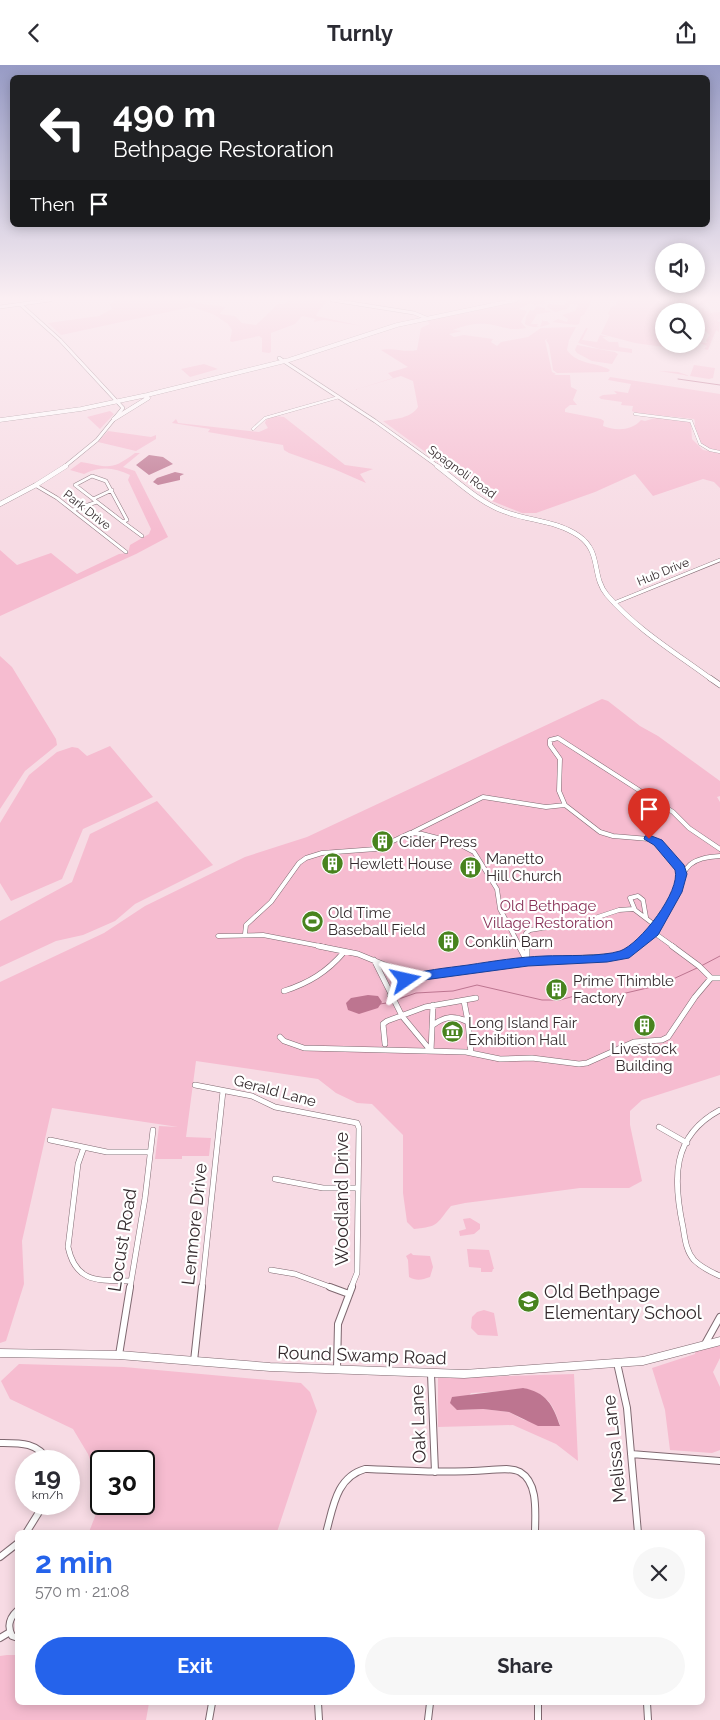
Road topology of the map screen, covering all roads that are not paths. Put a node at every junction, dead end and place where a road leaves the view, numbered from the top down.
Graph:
1 (95, 377) edge
2 (210, 377) edge
3 (217, 377) edge
4 (308, 377) edge
5 (180, 387) junction
6 (339, 397) junction
7 (117, 400) junction
8 (635, 414) dead end
9 (0, 418) edge
10 (114, 419) junction
11 (253, 429) dead end
12 (720, 452) edge
13 (35, 485) junction
14 (112, 490) junction
15 (93, 499) junction
16 (98, 502) junction
17 (0, 504) edge
18 (74, 511) junction
19 (123, 522) junction
20 (142, 535) dead end
21 (126, 552) dead end
22 (720, 560) edge
23 (614, 603) junction
24 (720, 685) edge
25 (564, 805) junction
26 (425, 826) junction
27 (410, 833) junction
28 (428, 836) junction
29 (720, 849) edge
30 (720, 856) edge
31 (674, 862) junction
32 (689, 865) junction
33 (682, 874) junction
34 (633, 909) junction
35 (646, 917) junction
36 (656, 926) junction
37 (653, 932) junction
38 (245, 934) junction
39 (218, 936) dead end
40 (526, 940) junction
41 (518, 941) junction
42 (344, 952) junction
43 (374, 960) junction
44 (528, 961) junction
45 (424, 976) junction
46 (711, 978) junction
47 (720, 978) edge
48 (284, 991) dead end
49 (390, 995) junction
50 (476, 998) dead end
51 (464, 1001) junction
52 (433, 1005) junction
53 (402, 1016) junction
54 (468, 1022) junction
55 (433, 1025) junction
56 (280, 1037) dead end
57 (385, 1044) dead end
58 (432, 1051) junction
59 (471, 1053) junction
60 (195, 1085) dead end
61 (223, 1091) junction
62 (720, 1110) edge
63 (349, 1121) joint
64 (659, 1127) dead end
65 (153, 1130) dead end
66 (50, 1140) dead end
67 (687, 1143) junction
68 (84, 1147) junction
69 (150, 1152) junction
70 (276, 1179) dead end
71 (357, 1188) junction
72 (271, 1269) dead end
73 (720, 1277) edge
74 (131, 1281) junction
75 (349, 1294) junction
76 (720, 1317) edge
77 (720, 1341) edge
78 (704, 1345) junction
79 (0, 1353) edge
80 (119, 1355) junction
81 (194, 1361) junction
82 (618, 1363) junction
83 (337, 1369) junction
84 (431, 1374) junction
85 (0, 1443) edge
86 (40, 1450) edge
87 (632, 1454) junction
88 (720, 1461) edge
89 (435, 1472) junction
90 (37, 1515) edge
91 (28, 1530) edge
92 (327, 1530) edge
93 (535, 1530) edge
94 (638, 1530) edge
95 (15, 1545) edge
96 (0, 1557) edge
97 (15, 1614) edge
98 (10, 1632) junction
99 (15, 1636) edge
100 (0, 1638) edge
101 (212, 1705) edge
102 (318, 1705) edge
103 (430, 1705) edge
104 (538, 1705) edge
105 (647, 1705) edge
106 (210, 1720) edge
107 (318, 1720) edge
108 (428, 1720) edge
109 (538, 1720) edge
110 (648, 1720) edge

1 - 7 main road
2 - 7 main road
3 - 5 main road
4 - 6 main road, Spagnoli Road
5 - 7 main road
5 - 10 main road
6 - 11 street
6 - 23 main road, Spagnoli Road
7 - 9 main road
7 - 10 main road
8 - 12 street
10 - 13 main road
13 - 17 main road
13 - 18 street, Park Drive
14 - 15 street
14 - 15 street
14 - 19 street
15 - 16 street
16 - 18 street
16 - 19 street
18 - 21 street, Park Drive
19 - 20 street
22 - 23 street, Hub Drive
23 - 24 main road, Spagnoli Road
25 - 26 street
25 - 29 street
25 - 31 street
26 - 27 street
26 - 28 street
27 - 28 street
27 - 38 street
28 - 41 street
30 - 32 street
31 - 32 street
31 - 33 street
32 - 33 street
33 - 36 street
34 - 35 street
34 - 35 street
34 - 40 street
35 - 36 street
36 - 37 street
37 - 44 street
37 - 46 street
38 - 39 street
38 - 42 street
40 - 41 street
40 - 44 street
41 - 44 street
42 - 43 street
42 - 48 street
43 - 45 street
43 - 49 street
44 - 45 street
45 - 49 street
46 - 47 street
46 - 59 street
49 - 53 street
50 - 51 street
51 - 52 street
51 - 54 street
52 - 53 street
52 - 55 street
53 - 57 street
53 - 58 street
54 - 55 street
54 - 59 street
55 - 58 street
56 - 58 street
58 - 59 street
60 - 61 street, Gerald Lane
61 - 63 street, Gerald Lane
61 - 81 street, Lenmore Drive
62 - 67 street
63 - 71 street, Woodland Drive
64 - 67 street
65 - 69 street, Locust Road
66 - 68 street
67 - 73 street
68 - 69 street
68 - 74 street
69 - 74 street, Locust Road
70 - 71 street
71 - 75 street, Woodland Drive
72 - 75 street
74 - 80 street, Locust Road
75 - 83 street, Woodland Drive
76 - 78 street
77 - 78 main road, Round Swamp Road
78 - 82 main road, Round Swamp Road
79 - 80 main road, Round Swamp Road
80 - 81 main road, Round Swamp Road
81 - 83 main road, Round Swamp Road
82 - 84 main road, Round Swamp Road
82 - 87 street, Melissa Lane
83 - 84 main road, Round Swamp Road
84 - 89 street, Oak Lane
85 - 86 street
87 - 88 street
87 - 94 street, Melissa Lane
89 - 92 street
89 - 93 street
90 - 91 street
95 - 96 street
97 - 98 street
98 - 99 street
98 - 100 street
101 - 106 street
102 - 107 street
103 - 108 street
104 - 109 street
105 - 110 street

